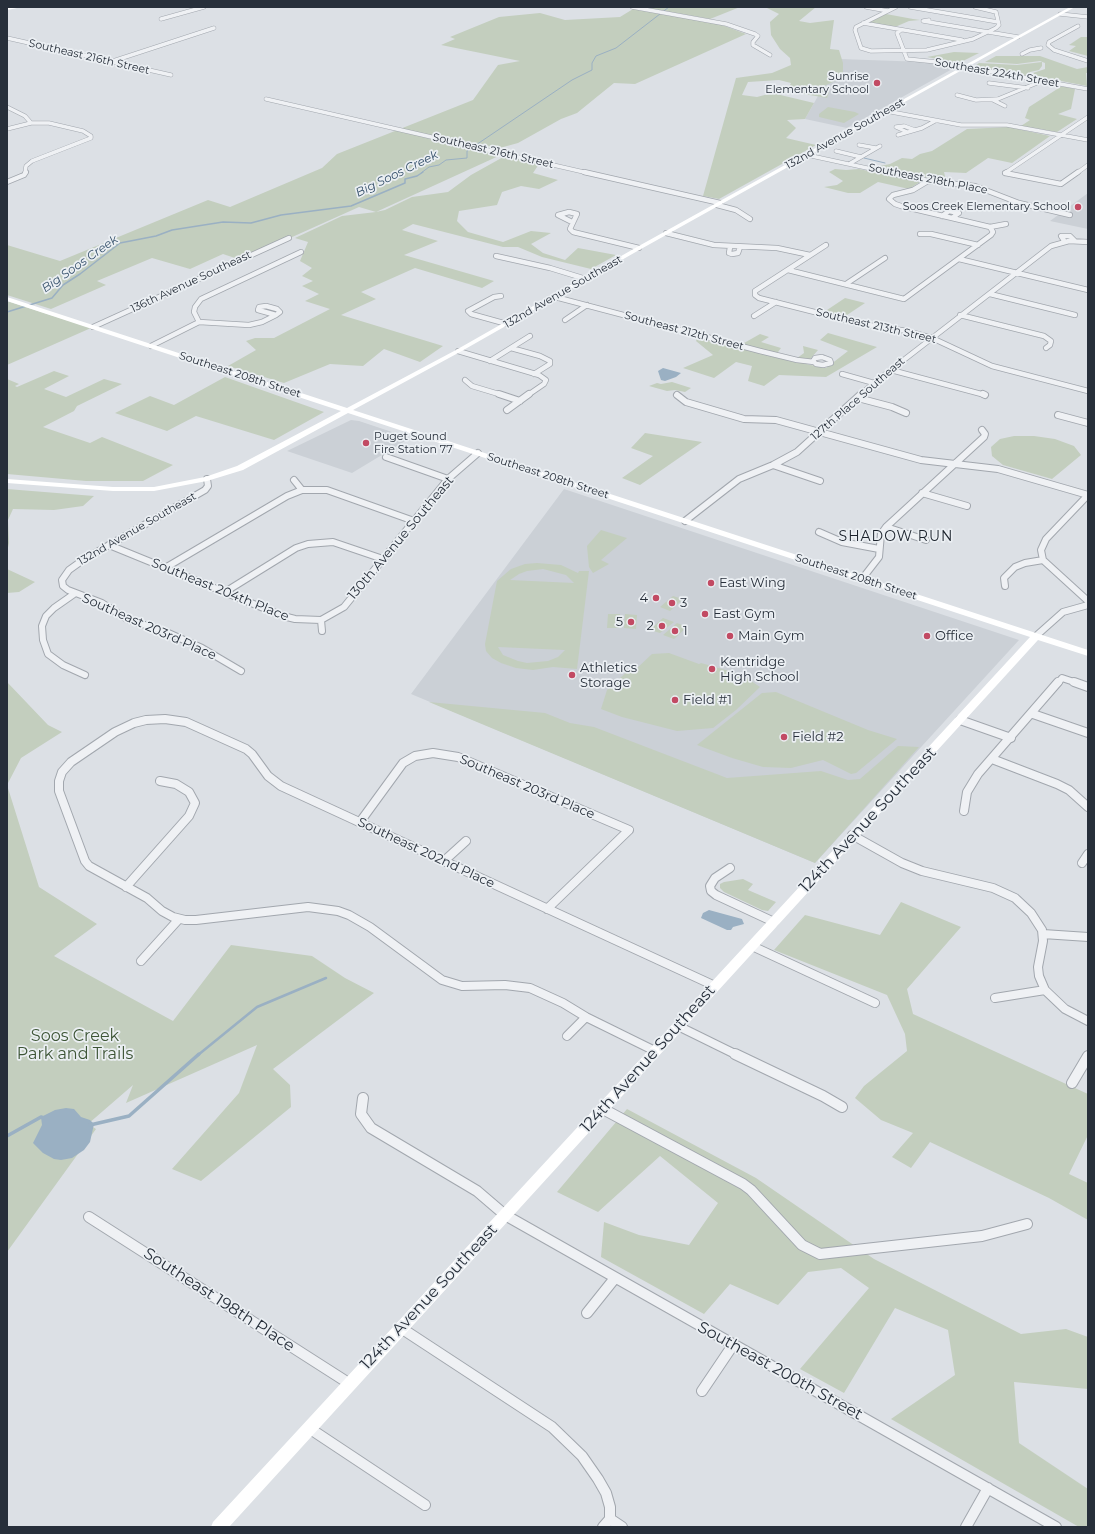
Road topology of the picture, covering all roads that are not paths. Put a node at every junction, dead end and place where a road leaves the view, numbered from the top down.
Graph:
1 (15, 7) edge
2 (204, 7) edge
3 (632, 7) edge
4 (866, 7) edge
5 (896, 7) edge
6 (910, 7) edge
7 (975, 7) edge
8 (1073, 7) edge
9 (7, 9) edge
10 (888, 11) junction
11 (943, 13) junction
12 (1060, 14) junction
13 (939, 15) dead end
14 (1088, 17) edge
15 (934, 18) dead end
16 (161, 19) dead end
17 (998, 22) junction
18 (863, 23) junction
19 (1078, 26) dead end
20 (214, 28) dead end
21 (901, 30) junction
22 (989, 32) junction
23 (1018, 37) junction
24 (7, 38) edge
25 (967, 41) junction
26 (1050, 47) junction
27 (904, 51) junction
28 (1022, 54) dead end
29 (770, 55) dead end
30 (1088, 61) edge
31 (109, 62) junction
32 (965, 67) junction
33 (171, 75) dead end
34 (1042, 81) junction
35 (989, 83) dead end
36 (1028, 88) junction
37 (1088, 89) edge
38 (957, 95) dead end
39 (266, 99) dead end
40 (992, 100) junction
41 (1005, 106) dead end
42 (7, 107) edge
43 (886, 111) junction
44 (1088, 117) edge
45 (935, 121) junction
46 (31, 123) junction
47 (7, 129) edge
48 (915, 130) junction
49 (907, 132) junction
50 (898, 135) dead end
51 (1061, 135) junction
52 (1088, 140) edge
53 (859, 145) dead end
54 (836, 152) dead end
55 (807, 155) junction
56 (861, 157) junction
57 (849, 164) junction
58 (1088, 165) edge
59 (928, 181) junction
60 (7, 182) edge
61 (718, 204) junction
62 (1070, 215) dead end
63 (942, 216) junction
64 (952, 218) junction
65 (750, 219) dead end
66 (572, 222) dead end
67 (1006, 224) dead end
68 (990, 228) junction
69 (666, 233) junction
70 (920, 234) dead end
71 (289, 238) dead end
72 (1088, 242) edge
73 (826, 245) dead end
74 (978, 245) junction
75 (730, 246) junction
76 (740, 247) junction
77 (639, 248) junction
78 (300, 252) dead end
79 (810, 255) junction
80 (496, 256) dead end
81 (884, 258) dead end
82 (959, 259) junction
83 (788, 270) junction
84 (1016, 273) junction
85 (586, 279) junction
86 (846, 284) junction
87 (1088, 290) edge
88 (990, 294) junction
89 (501, 296) dead end
90 (555, 296) junction
91 (7, 299) edge
92 (776, 302) junction
93 (587, 305) junction
94 (276, 315) dead end
95 (960, 315) junction
96 (1076, 315) dead end
97 (754, 316) dead end
98 (565, 320) dead end
99 (198, 322) junction
100 (507, 324) junction
101 (93, 327) junction
102 (530, 336) dead end
103 (932, 338) junction
104 (151, 346) junction
105 (511, 348) junction
106 (1046, 348) dead end
107 (458, 351) junction
108 (490, 360) junction
109 (814, 362) dead end
110 (891, 370) junction
111 (534, 374) junction
112 (842, 374) dead end
113 (465, 380) dead end
114 (874, 383) junction
115 (1088, 391) edge
116 (677, 395) dead end
117 (985, 395) dead end
118 (858, 398) junction
119 (520, 401) junction
120 (506, 410) dead end
121 (348, 411) junction
122 (906, 413) dead end
123 (1058, 415) dead end
124 (1088, 423) edge
125 (982, 430) dead end
126 (820, 433) junction
127 (478, 453) junction
128 (386, 457) dead end
129 (955, 464) junction
130 (773, 465) junction
131 (207, 479) junction
132 (448, 479) junction
133 (294, 480) dead end
134 (7, 481) edge
135 (820, 481) dead end
136 (302, 490) junction
137 (922, 493) junction
138 (1088, 495) edge
139 (967, 506) dead end
140 (414, 521) junction
141 (685, 521) junction
142 (886, 528) junction
143 (819, 532) dead end
144 (926, 540) dead end
145 (109, 545) junction
146 (879, 549) junction
147 (383, 559) junction
148 (1043, 560) junction
149 (166, 568) junction
150 (862, 579) junction
151 (62, 580) joint
152 (1005, 586) dead end
153 (225, 592) junction
154 (74, 594) junction
155 (1088, 601) edge
156 (1088, 605) edge
157 (321, 620) junction
158 (322, 631) dead end
159 (1036, 636) junction
160 (1088, 653) edge
161 (241, 671) dead end
162 (85, 675) dead end
163 (1088, 687) edge
164 (1033, 714) junction
165 (960, 720) junction
166 (1088, 733) edge
167 (1011, 738) junction
168 (992, 759) junction
169 (160, 781) dead end
170 (1088, 807) edge
171 (964, 811) dead end
172 (360, 822) junction
173 (852, 835) junction
174 (466, 841) dead end
175 (1088, 854) edge
176 (444, 861) junction
177 (1082, 863) dead end
178 (730, 868) dead end
179 (126, 887) junction
180 (548, 909) junction
181 (179, 919) junction
182 (774, 922) junction
183 (1043, 934) junction
184 (1088, 937) edge
185 (752, 946) junction
186 (141, 961) dead end
187 (715, 986) junction
188 (1045, 990) junction
189 (995, 998) dead end
190 (875, 1003) dead end
191 (586, 1017) junction
192 (1088, 1020) edge
193 (678, 1026) junction
194 (567, 1036) dead end
195 (655, 1051) junction
196 (1088, 1056) edge
197 (1072, 1083) dead end
198 (363, 1098) dead end
199 (842, 1107) dead end
200 (603, 1109) junction
201 (506, 1215) junction
202 (89, 1217) dead end
203 (1027, 1224) dead end
204 (615, 1278) junction
205 (587, 1313) dead end
206 (401, 1328) junction
207 (733, 1345) junction
208 (350, 1384) junction
209 (702, 1391) dead end
210 (309, 1428) junction
211 (988, 1488) junction
212 (425, 1505) dead end
213 (607, 1523) edge
214 (219, 1527) edge
215 (622, 1527) edge
216 (966, 1527) edge
217 (1056, 1527) edge

1 - 9 main road
2 - 16 street
3 - 29 street
4 - 10 street
5 - 10 street
6 - 11 street
7 - 17 street
8 - 12 main road, 132nd Avenue Southeast
10 - 18 street
11 - 13 street
11 - 17 street
12 - 14 street
12 - 23 main road, 132nd Avenue Southeast
15 - 22 street
17 - 22 street
18 - 21 street
18 - 27 street
19 - 26 street
20 - 31 street
21 - 25 street
21 - 27 street
22 - 23 street
22 - 25 street
23 - 32 main road, 132nd Avenue Southeast
24 - 31 street, Southeast 216th Street
25 - 27 street
26 - 28 street
26 - 30 street
27 - 32 street, Southeast 224th Street
31 - 33 street, Southeast 216th Street
32 - 34 street, Southeast 224th Street
32 - 43 main road, 132nd Avenue Southeast
34 - 36 street
34 - 37 street, Southeast 224th Street
35 - 36 street
36 - 40 street
38 - 40 street
39 - 61 street, Southeast 216th Street
40 - 41 street
42 - 46 street
43 - 45 street
43 - 55 main road, 132nd Avenue Southeast
44 - 51 street
45 - 48 street
45 - 51 street
46 - 47 street
46 - 60 street
48 - 49 street
48 - 49 street
49 - 50 street
51 - 52 street
51 - 58 street
53 - 56 street
54 - 56 street
55 - 57 street, Southeast 218th Place
55 - 61 main road, 132nd Avenue Southeast
56 - 57 street
57 - 59 street, Southeast 218th Place
59 - 62 street, Southeast 218th Place
59 - 63 street
61 - 65 street, Southeast 216th Street
61 - 69 main road, 132nd Avenue Southeast
63 - 64 street
63 - 64 street
64 - 68 street
66 - 77 street
67 - 68 street
68 - 74 street
69 - 75 street
69 - 77 main road, 132nd Avenue Southeast
70 - 74 street
71 - 101 street, 136th Avenue Southeast
72 - 84 street, 127th Place Southeast
73 - 79 street
74 - 82 street
75 - 76 street
75 - 76 street
76 - 79 street
77 - 85 main road, 132nd Avenue Southeast
78 - 99 street
79 - 83 street
80 - 85 street
81 - 86 street
82 - 84 street
82 - 86 street
83 - 86 street
83 - 92 street, Southeast 213th Street
84 - 87 street
84 - 88 street, 127th Place Southeast
85 - 90 main road, 132nd Avenue Southeast
88 - 95 street, 127th Place Southeast
88 - 96 street
89 - 100 street
90 - 93 street, Southeast 212th Street
90 - 100 main road, 132nd Avenue Southeast
91 - 101 main road, Southeast 208th Street
92 - 97 street
92 - 103 street, Southeast 213th Street
93 - 98 street
93 - 109 street, Southeast 212th Street
94 - 99 street
95 - 103 street, 127th Place Southeast
95 - 106 street
99 - 104 street
100 - 107 main road, 132nd Avenue Southeast
101 - 104 main road, Southeast 208th Street
102 - 105 street
103 - 110 street, 127th Place Southeast
103 - 115 street, Southeast 213th Street
104 - 121 main road, Southeast 208th Street
105 - 108 street
105 - 111 street
107 - 108 street
107 - 121 main road, 132nd Avenue Southeast
108 - 111 street
110 - 114 street, 127th Place Southeast
110 - 117 street
111 - 119 street
112 - 114 street
113 - 119 street
114 - 118 street, 127th Place Southeast
116 - 126 street
118 - 122 street
118 - 126 street, 127th Place Southeast
119 - 120 street
121 - 127 main road, Southeast 208th Street
121 - 131 main road, 132nd Avenue Southeast
123 - 124 street
125 - 129 street
126 - 129 street
126 - 130 street, 127th Place Southeast
127 - 132 street, 130th Avenue Southeast
127 - 141 main road, Southeast 208th Street
128 - 132 street
129 - 137 street
129 - 138 street
130 - 135 street
130 - 141 street, 127th Place Southeast
131 - 134 main road
131 - 145 street, 132nd Avenue Southeast
132 - 140 street, 130th Avenue Southeast
133 - 136 street
136 - 140 street
136 - 149 street
137 - 139 street
137 - 142 street
138 - 148 street
140 - 147 street, 130th Avenue Southeast
141 - 150 main road, Southeast 208th Street
142 - 144 street
142 - 146 street
143 - 146 street
145 - 149 street, Southeast 204th Place
145 - 151 street, 132nd Avenue Southeast
146 - 150 street
147 - 153 street
147 - 157 street, 130th Avenue Southeast
148 - 152 street
148 - 155 street
149 - 153 street, Southeast 204th Place
150 - 159 main road, Southeast 208th Street
151 - 154 street, Southeast 203rd Place
153 - 157 street, Southeast 204th Place
154 - 161 street, Southeast 203rd Place
154 - 162 street
156 - 159 street, 124th Avenue Southeast
157 - 158 street
159 - 160 main road, Southeast 208th Street
159 - 165 main road, 124th Avenue Southeast
163 - 164 street
164 - 166 street
164 - 167 street
165 - 167 street
165 - 173 main road, 124th Avenue Southeast
167 - 168 street
168 - 170 street
168 - 171 street
169 - 179 street
172 - 176 street, Southeast 202nd Place
172 - 179 street, Southeast 202nd Place
172 - 180 street, Southeast 203rd Place
173 - 182 main road, 124th Avenue Southeast
173 - 183 street
174 - 176 street
175 - 177 street
176 - 180 street, Southeast 202nd Place
178 - 182 street
179 - 181 street
180 - 187 street, Southeast 202nd Place
181 - 186 street
181 - 191 street
182 - 185 main road, 124th Avenue Southeast
183 - 184 street
183 - 188 street
185 - 187 main road, 124th Avenue Southeast
185 - 190 street
187 - 193 main road, 124th Avenue Southeast
188 - 189 street
188 - 192 street
191 - 194 street
191 - 195 street
193 - 195 main road, 124th Avenue Southeast
193 - 199 street
195 - 200 main road, 124th Avenue Southeast
196 - 197 street
198 - 201 street, Southeast 200th Street
200 - 201 main road, 124th Avenue Southeast
200 - 203 street
201 - 204 street, Southeast 200th Street
201 - 206 main road, 124th Avenue Southeast
202 - 208 street, Southeast 198th Place
204 - 205 street
204 - 207 street, Southeast 200th Street
206 - 208 main road, 124th Avenue Southeast
206 - 213 street
207 - 209 street
207 - 211 street, Southeast 200th Street
208 - 210 main road, 124th Avenue Southeast
210 - 212 street
210 - 214 main road, 124th Avenue Southeast
211 - 216 street
211 - 217 street, Southeast 200th Street
213 - 215 street

